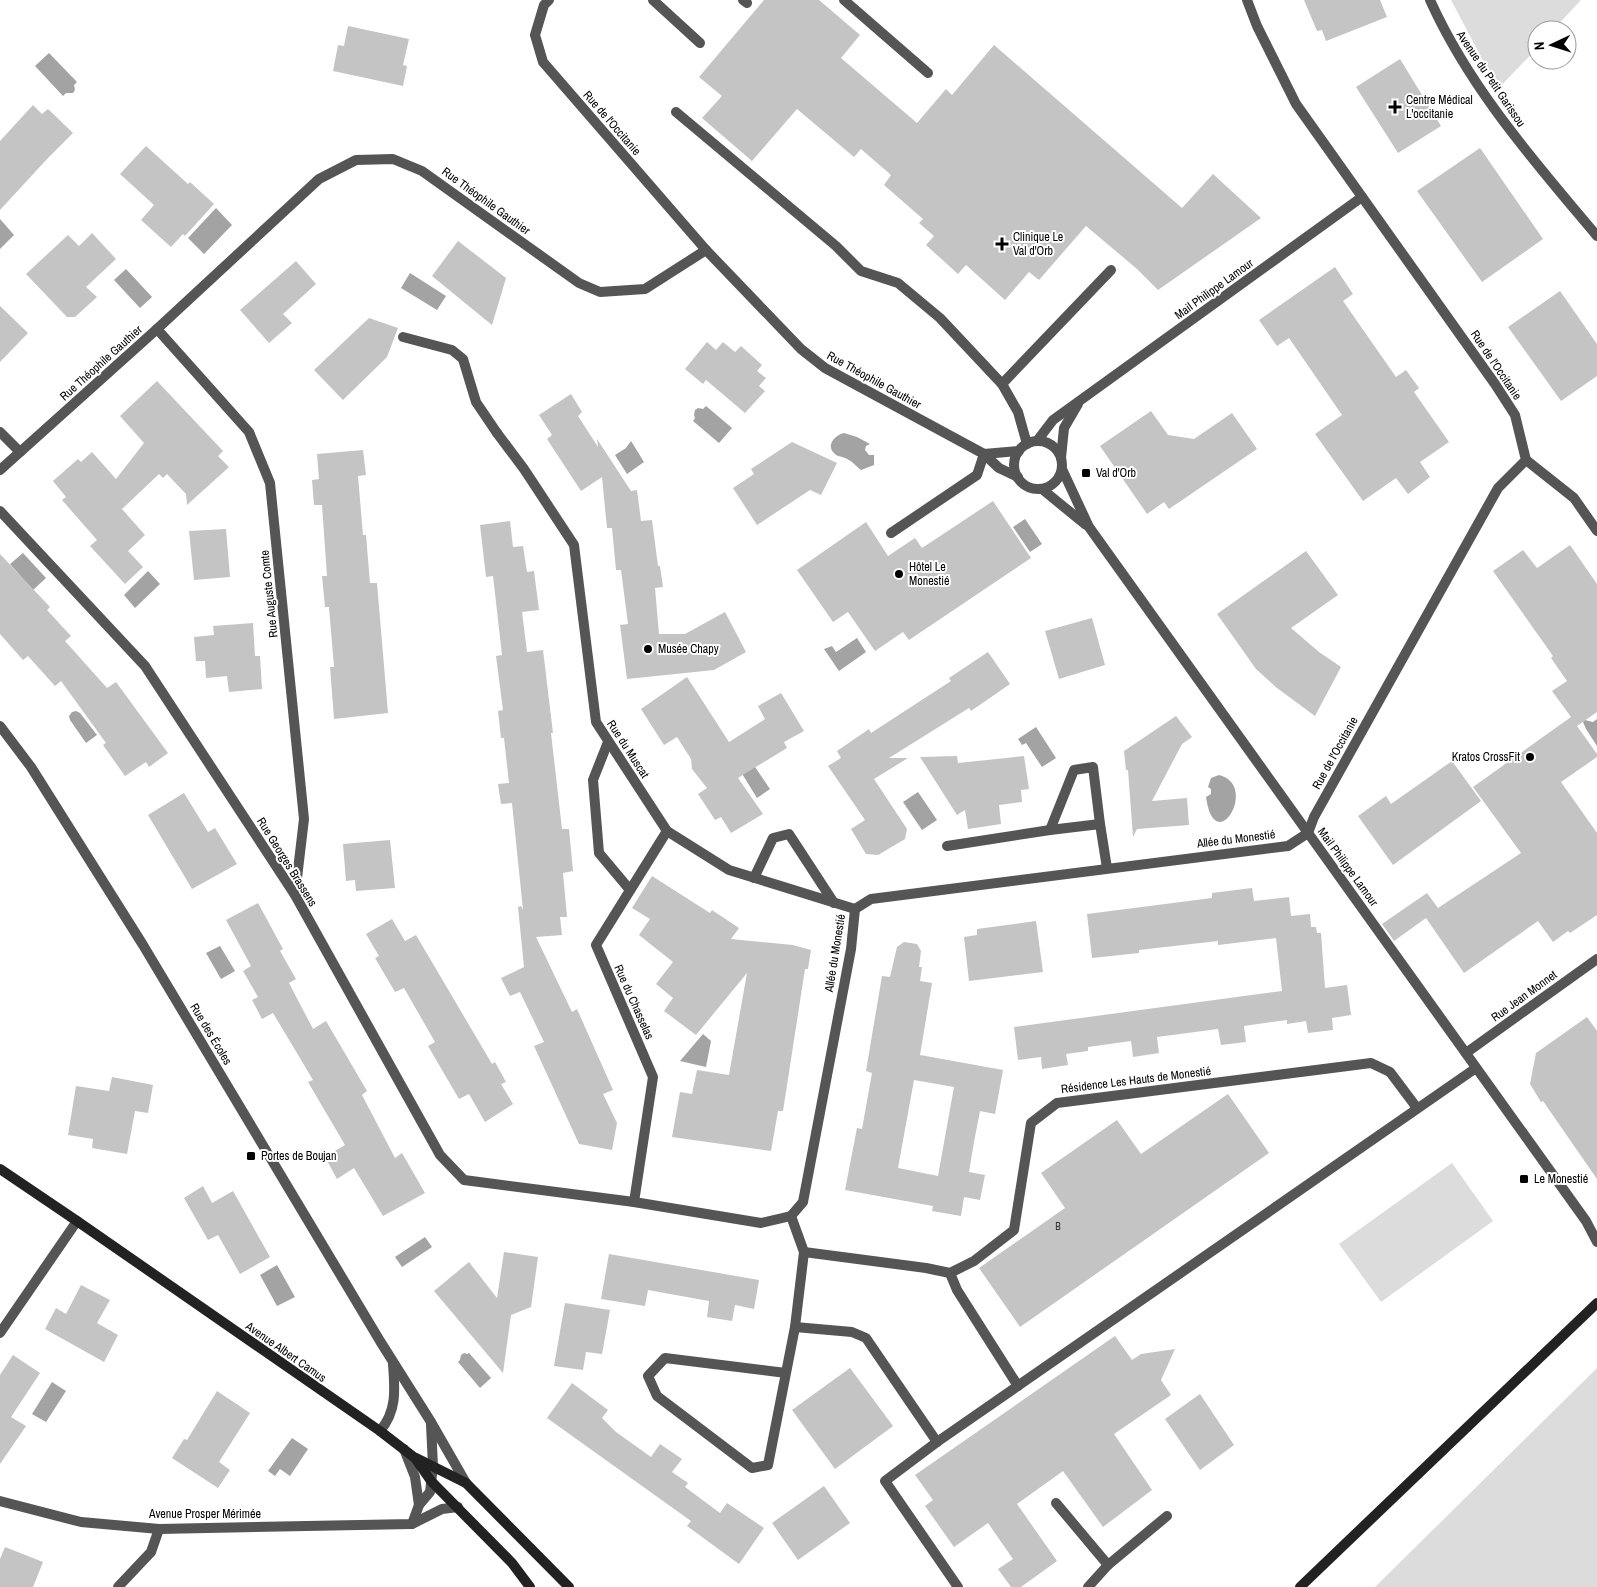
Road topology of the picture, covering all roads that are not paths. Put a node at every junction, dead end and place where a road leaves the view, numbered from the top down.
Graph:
1 (549, 0) edge
2 (652, 0) edge
3 (844, 0) edge
4 (1247, 0) edge
5 (1430, 0) edge
6 (700, 43) dead end
7 (928, 73) dead end
8 (676, 112) dead end
9 (1362, 197) junction
10 (1597, 236) edge
11 (706, 250) junction
12 (1111, 270) dead end
13 (157, 329) junction
14 (403, 337) dead end
15 (1002, 384) junction
16 (1080, 400) junction
17 (0, 432) edge
18 (1032, 443) junction
19 (1019, 451) junction
20 (20, 452) junction
21 (984, 454) junction
22 (1526, 460) junction
23 (1062, 463) junction
24 (0, 470) edge
25 (1018, 477) junction
26 (1042, 489) junction
27 (0, 511) edge
28 (1089, 527) junction
29 (1597, 531) edge
30 (891, 533) dead end
31 (0, 726) edge
32 (608, 742) junction
33 (1100, 824) junction
34 (1050, 830) junction
35 (667, 831) junction
36 (1308, 833) junction
37 (947, 846) dead end
38 (1107, 868) junction
39 (754, 878) junction
40 (630, 890) junction
41 (295, 895) junction
42 (834, 903) junction
43 (855, 909) junction
44 (1597, 959) edge
45 (1466, 1053) junction
46 (1476, 1068) junction
47 (1417, 1108) junction
48 (0, 1169) edge
49 (634, 1202) junction
50 (791, 1216) junction
51 (77, 1220) junction
52 (1592, 1223) edge
53 (1597, 1242) edge
54 (804, 1252) junction
55 (950, 1273) junction
56 (1597, 1303) edge
57 (795, 1327) junction
58 (0, 1333) edge
59 (393, 1361) junction
60 (786, 1372) junction
61 (1018, 1386) junction
62 (431, 1422) junction
63 (380, 1431) junction
64 (937, 1442) junction
65 (404, 1450) junction
66 (415, 1458) junction
67 (434, 1466) junction
68 (431, 1480) junction
69 (466, 1483) junction
70 (0, 1501) edge
71 (1056, 1503) dead end
72 (419, 1505) junction
73 (458, 1507) junction
74 (1167, 1516) dead end
75 (412, 1524) junction
76 (159, 1529) junction
77 (1108, 1565) junction
78 (118, 1587) edge
79 (530, 1587) edge
80 (569, 1587) edge
81 (958, 1587) edge
82 (1088, 1587) edge
83 (1300, 1587) edge

1 - 11 street, Rue de l'Occitanie
2 - 6 street
3 - 7 street
4 - 9 street, Rue de l'Occitanie
5 - 10 street, Avenue du Petit Garissou
8 - 15 street
9 - 16 street, Mail Philippe Lamour
9 - 22 street, Rue de l'Occitanie
11 - 13 street, Rue Théophile Gauthier
11 - 21 street, Rue Théophile Gauthier
12 - 15 street
13 - 20 street, Rue Théophile Gauthier
13 - 41 street, Rue Auguste Comte
14 - 32 street, Rue du Muscat
15 - 18 street
16 - 18 street, Mail Philippe Lamour
16 - 23 street, Mail Philippe Lamour
17 - 20 street
18 - 19 street
18 - 23 street
19 - 21 street
19 - 25 street
20 - 24 street, Rue Théophile Gauthier
21 - 25 street, Rue Théophile Gauthier
21 - 30 street
22 - 29 street
22 - 36 street, Rue de l'Occitanie
23 - 26 street
23 - 28 street, Mail Philippe Lamour
25 - 26 street
26 - 28 street, Mail Philippe Lamour
27 - 41 street, Rue Georges Brassens
28 - 36 street, Mail Philippe Lamour
31 - 59 street, Rue des Écoles
32 - 35 street, Rue du Muscat
32 - 40 street
33 - 34 street
33 - 34 street
33 - 38 street
34 - 37 street
35 - 39 street, Rue du Muscat
35 - 40 street, Rue du Chasselas
36 - 38 street, Allée du Monestié
36 - 45 street, Mail Philippe Lamour
38 - 43 street, Allée du Monestié
39 - 42 street, Rue du Muscat
39 - 42 street
40 - 49 street, Rue du Chasselas
41 - 49 street, Rue Georges Brassens
42 - 43 street, Rue du Muscat
43 - 50 street, Allée du Monestié
44 - 45 street, Rue Jean Monnet
45 - 46 street, Mail Philippe Lamour
46 - 47 street
46 - 52 street, Mail Philippe Lamour
47 - 55 street, Résidence Les Hauts de Monestié
47 - 61 street
48 - 51 street, Avenue Albert Camus
49 - 50 street
50 - 54 street
51 - 58 street
51 - 63 street, Avenue Albert Camus
52 - 53 street, Mail Philippe Lamour
54 - 55 street
54 - 57 street
55 - 61 street
56 - 83 street
57 - 60 street
57 - 64 street
59 - 62 street, Rue des Écoles
59 - 63 street, Rue des Écoles
60 - 60 street
61 - 64 street
62 - 67 street, Rue des Écoles
62 - 69 street, Rue des Écoles
63 - 65 street, Avenue Albert Camus
64 - 81 street
65 - 66 street, Avenue Albert Camus
65 - 72 street
66 - 67 street
66 - 68 street, Avenue Albert Camus
67 - 68 street, Rue des Écoles
67 - 69 street
68 - 72 street
68 - 73 street, Avenue Albert Camus
69 - 80 street
70 - 76 street, Avenue Prosper Mérimée
71 - 77 street
72 - 75 street
73 - 75 street, Avenue Prosper Mérimée
73 - 79 street, Avenue Albert Camus
74 - 77 street
75 - 76 street, Avenue Prosper Mérimée
76 - 78 street
77 - 82 street

